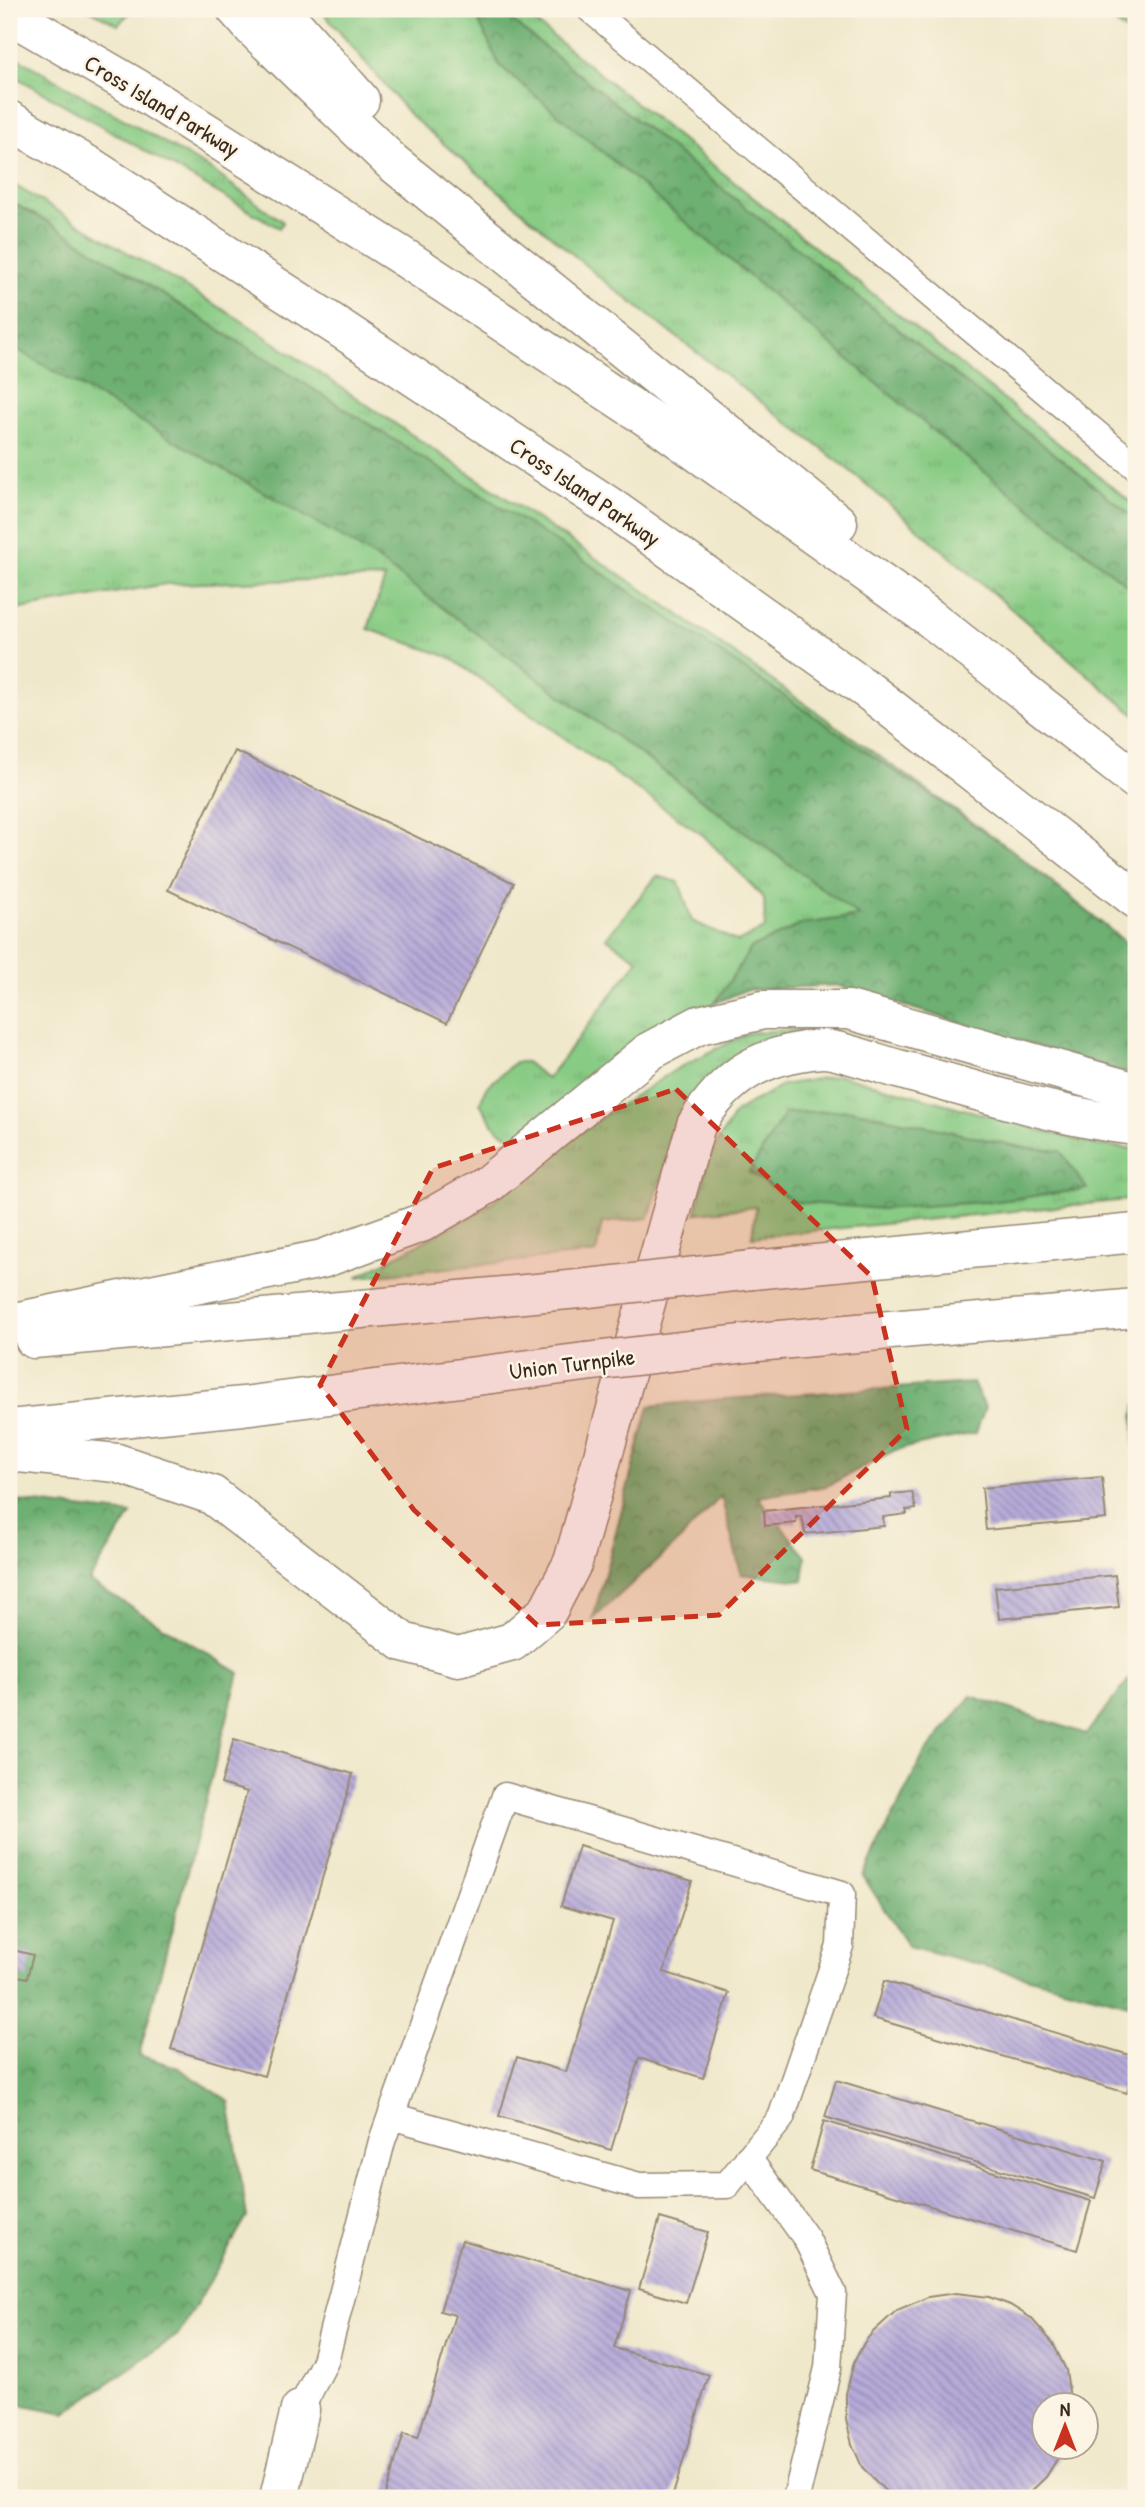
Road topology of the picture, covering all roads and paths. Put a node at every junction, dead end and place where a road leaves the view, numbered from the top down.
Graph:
1 (236, 9) edge
2 (280, 9) edge
3 (590, 9) edge
4 (9, 15) edge
5 (9, 120) edge
6 (9, 147) edge
7 (343, 330) junction
8 (620, 347) junction
9 (1136, 467) edge
10 (1136, 779) edge
11 (1136, 899) edge
12 (1136, 1092) edge
13 (1136, 1126) edge
14 (1136, 1233) edge
15 (1136, 1308) edge
16 (9, 1323) edge
17 (9, 1342) edge
18 (9, 1429) edge
19 (9, 1452) edge
20 (391, 2116) junction
21 (748, 2158) junction
22 (300, 2410) joint
23 (279, 2498) edge
24 (796, 2498) edge

1 - 8 main road
2 - 8 main road
3 - 9 lane
4 - 10 main road, Cross Island Parkway
5 - 7 main road, Cross Island Parkway
6 - 7 main road
7 - 11 main road, Cross Island Parkway
8 - 10 main road
12 - 16 main road
13 - 19 main road
14 - 17 main road, bridge
15 - 18 main road, Union Turnpike, bridge
20 - 21 lane
20 - 21 lane
20 - 22 lane
21 - 24 lane
22 - 23 main road

